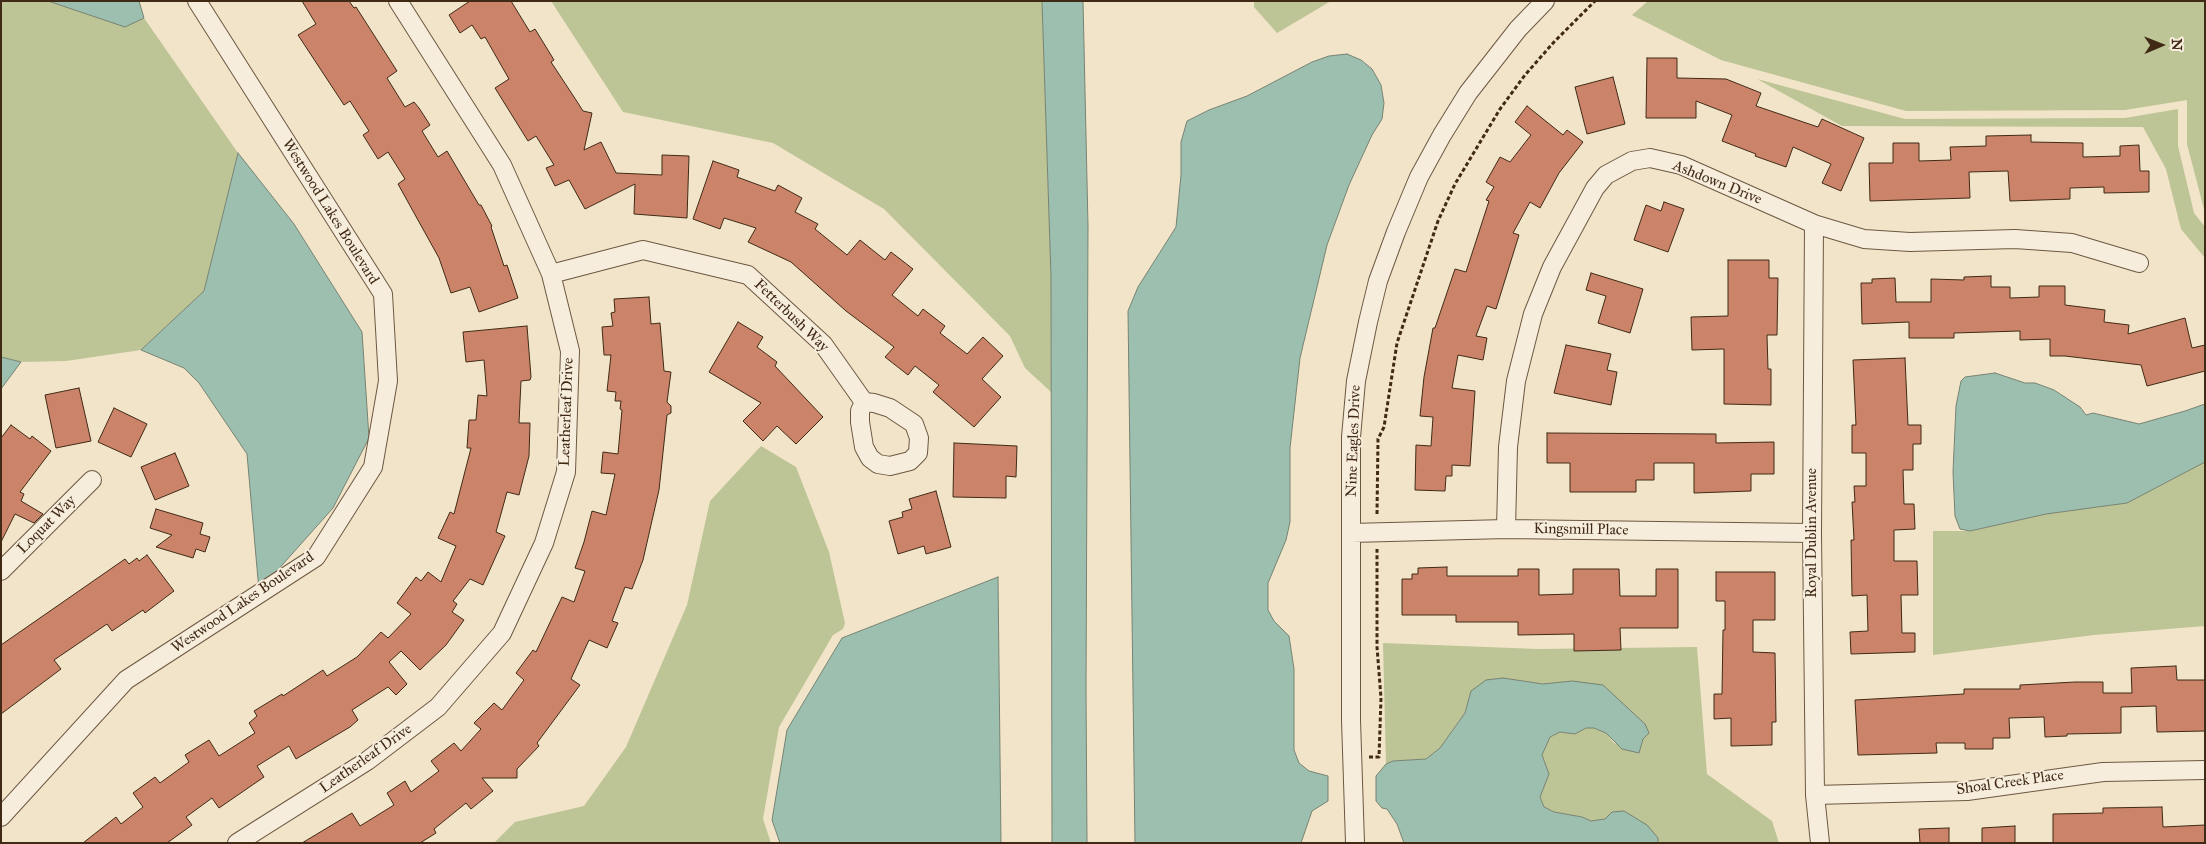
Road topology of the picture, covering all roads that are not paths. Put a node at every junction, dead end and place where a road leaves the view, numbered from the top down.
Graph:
1 (197, 1) edge
2 (398, 1) edge
3 (1545, 1) edge
4 (1814, 224) junction
5 (2139, 263) dead end
6 (551, 274) junction
7 (864, 402) dead end
8 (92, 480) dead end
9 (1506, 529) junction
10 (1351, 533) junction
11 (1812, 533) junction
12 (1, 571) edge
13 (2205, 770) edge
14 (1815, 795) junction
15 (1, 816) edge
16 (237, 843) edge
17 (1355, 843) edge
18 (1820, 843) edge

1 - 15 street, Westwood Lakes Boulevard
2 - 6 street, Leatherleaf Drive
3 - 10 street, Nine Eagles Drive
4 - 5 street, Ashdown Drive
4 - 9 street, Ashdown Drive
4 - 11 street, Royal Dublin Avenue
6 - 7 street, Fetterbush Way
6 - 16 street, Leatherleaf Drive
8 - 12 street, Loquat Way
9 - 10 street, Kingsmill Place
9 - 11 street, Kingsmill Place
10 - 17 street, Nine Eagles Drive
11 - 14 street, Royal Dublin Avenue
13 - 14 street, Shoal Creek Place
14 - 18 street, Royal Dublin Avenue

